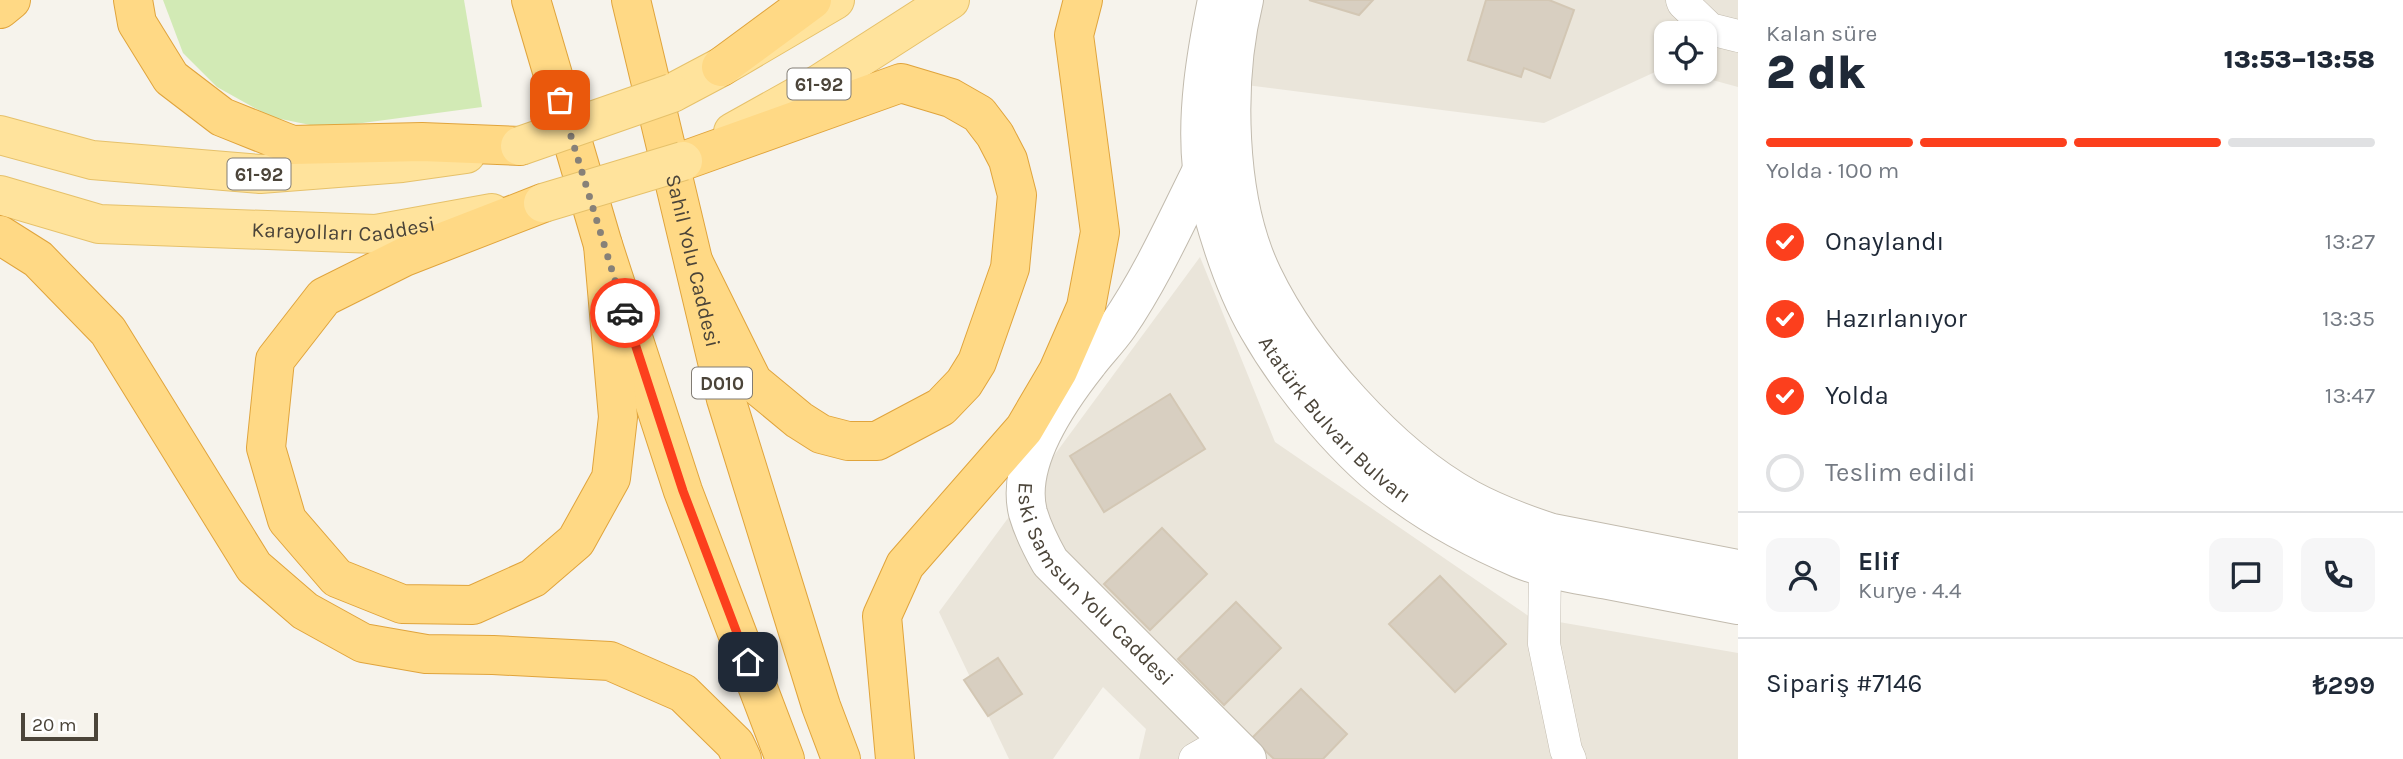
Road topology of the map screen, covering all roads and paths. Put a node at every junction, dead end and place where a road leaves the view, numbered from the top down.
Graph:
1 (11, 0) edge
2 (133, 0) edge
3 (531, 0) edge
4 (812, 0) edge
5 (835, 0) edge
6 (950, 0) edge
7 (1083, 0) edge
8 (1217, 0) edge
9 (1244, 0) edge
10 (1682, 0) edge
11 (632, 3) edge
12 (0, 9) edge
13 (1738, 36) edge
14 (721, 67) junction
15 (0, 135) edge
16 (520, 146) junction
17 (683, 161) junction
18 (1202, 170) junction
19 (0, 195) edge
20 (543, 204) junction
21 (0, 235) edge
22 (603, 245) junction
23 (694, 263) junction
24 (1545, 566) junction
25 (1738, 569) edge
26 (1738, 605) edge
27 (1237, 749) edge
28 (742, 759) edge
29 (785, 759) edge
30 (841, 759) edge
31 (895, 759) edge
32 (1195, 759) edge
33 (1570, 759) edge

1 - 12 highway
2 - 16 highway
3 - 22 highway
4 - 14 highway
5 - 14 main road, 61-92
6 - 17 main road, 61-92
7 - 31 highway
8 - 18 street, Atatürk Bulvarı Bulvarı
9 - 25 street, Atatürk Bulvarı Bulvarı
10 - 13 street
11 - 23 highway, Sahil Yolu Caddesi / D010
14 - 16 main road, 61-92, bridge
15 - 16 main road, 61-92
17 - 20 main road, Karayolları Caddesi / 61-92, bridge
17 - 23 highway
18 - 24 street, Atatürk Bulvarı Bulvarı
18 - 27 street, Eski Samsun Yolu Caddesi
19 - 20 main road, Karayolları Caddesi / 61-92
20 - 22 highway
21 - 28 highway
22 - 29 highway
23 - 30 highway, Sahil Yolu Caddesi / D010
24 - 26 street, Atatürk Bulvarı Bulvarı
24 - 33 street
27 - 32 street

